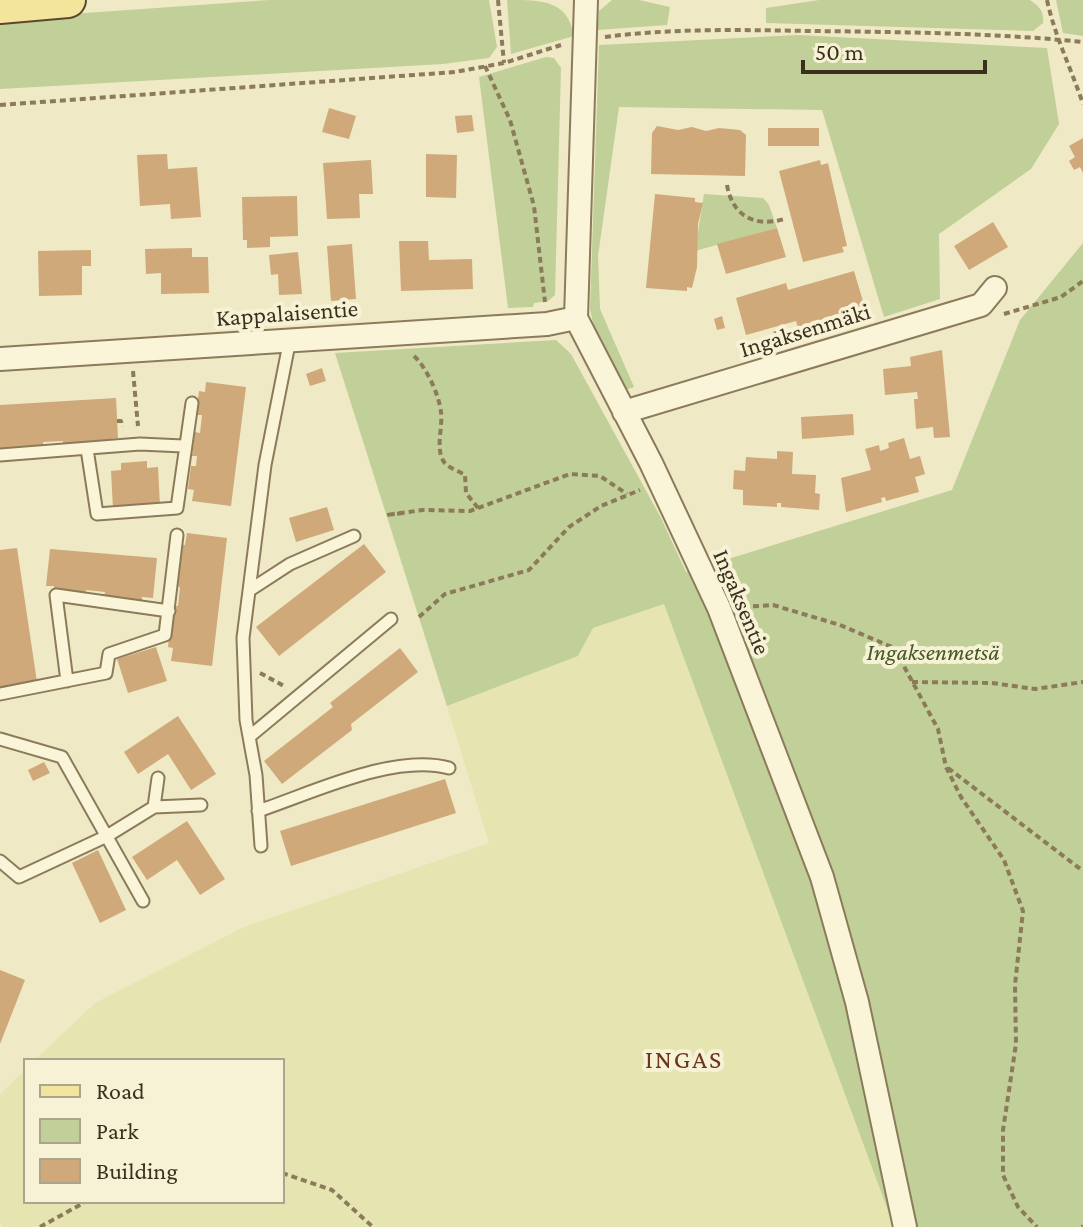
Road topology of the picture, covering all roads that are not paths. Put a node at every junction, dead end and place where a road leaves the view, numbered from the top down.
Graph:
1 (68, 0) edge
2 (586, 0) edge
3 (0, 6) edge
4 (995, 288) dead end
5 (576, 318) junction
6 (290, 339) junction
7 (0, 359) edge
8 (192, 403) dead end
9 (624, 412) junction
10 (183, 446) junction
11 (87, 449) junction
12 (0, 455) edge
13 (177, 535) dead end
14 (354, 536) dead end
15 (250, 590) junction
16 (169, 611) junction
17 (391, 619) dead end
18 (67, 681) junction
19 (0, 694) edge
20 (249, 737) junction
21 (0, 739) edge
22 (449, 768) dead end
23 (158, 778) dead end
24 (201, 805) dead end
25 (154, 807) junction
26 (258, 811) junction
27 (107, 836) junction
28 (261, 846) dead end
29 (0, 861) edge
30 (143, 901) dead end
31 (905, 1227) edge

1 - 3 main road
2 - 5 street, Ingaksentie
4 - 9 street, Ingaksenmäki
5 - 6 street, Kappalaisentie
5 - 9 street, Ingaksentie
6 - 7 street, Kappalaisentie
6 - 15 lane
8 - 10 lane
9 - 31 street, Ingaksentie
10 - 11 lane
10 - 11 lane
11 - 12 lane
13 - 16 lane
14 - 15 lane
15 - 20 lane
16 - 18 lane
16 - 18 lane
17 - 20 lane
18 - 19 lane
20 - 26 lane
21 - 27 lane
22 - 26 lane
23 - 25 lane
24 - 25 lane
25 - 27 lane
26 - 28 lane
27 - 29 lane
27 - 30 lane

